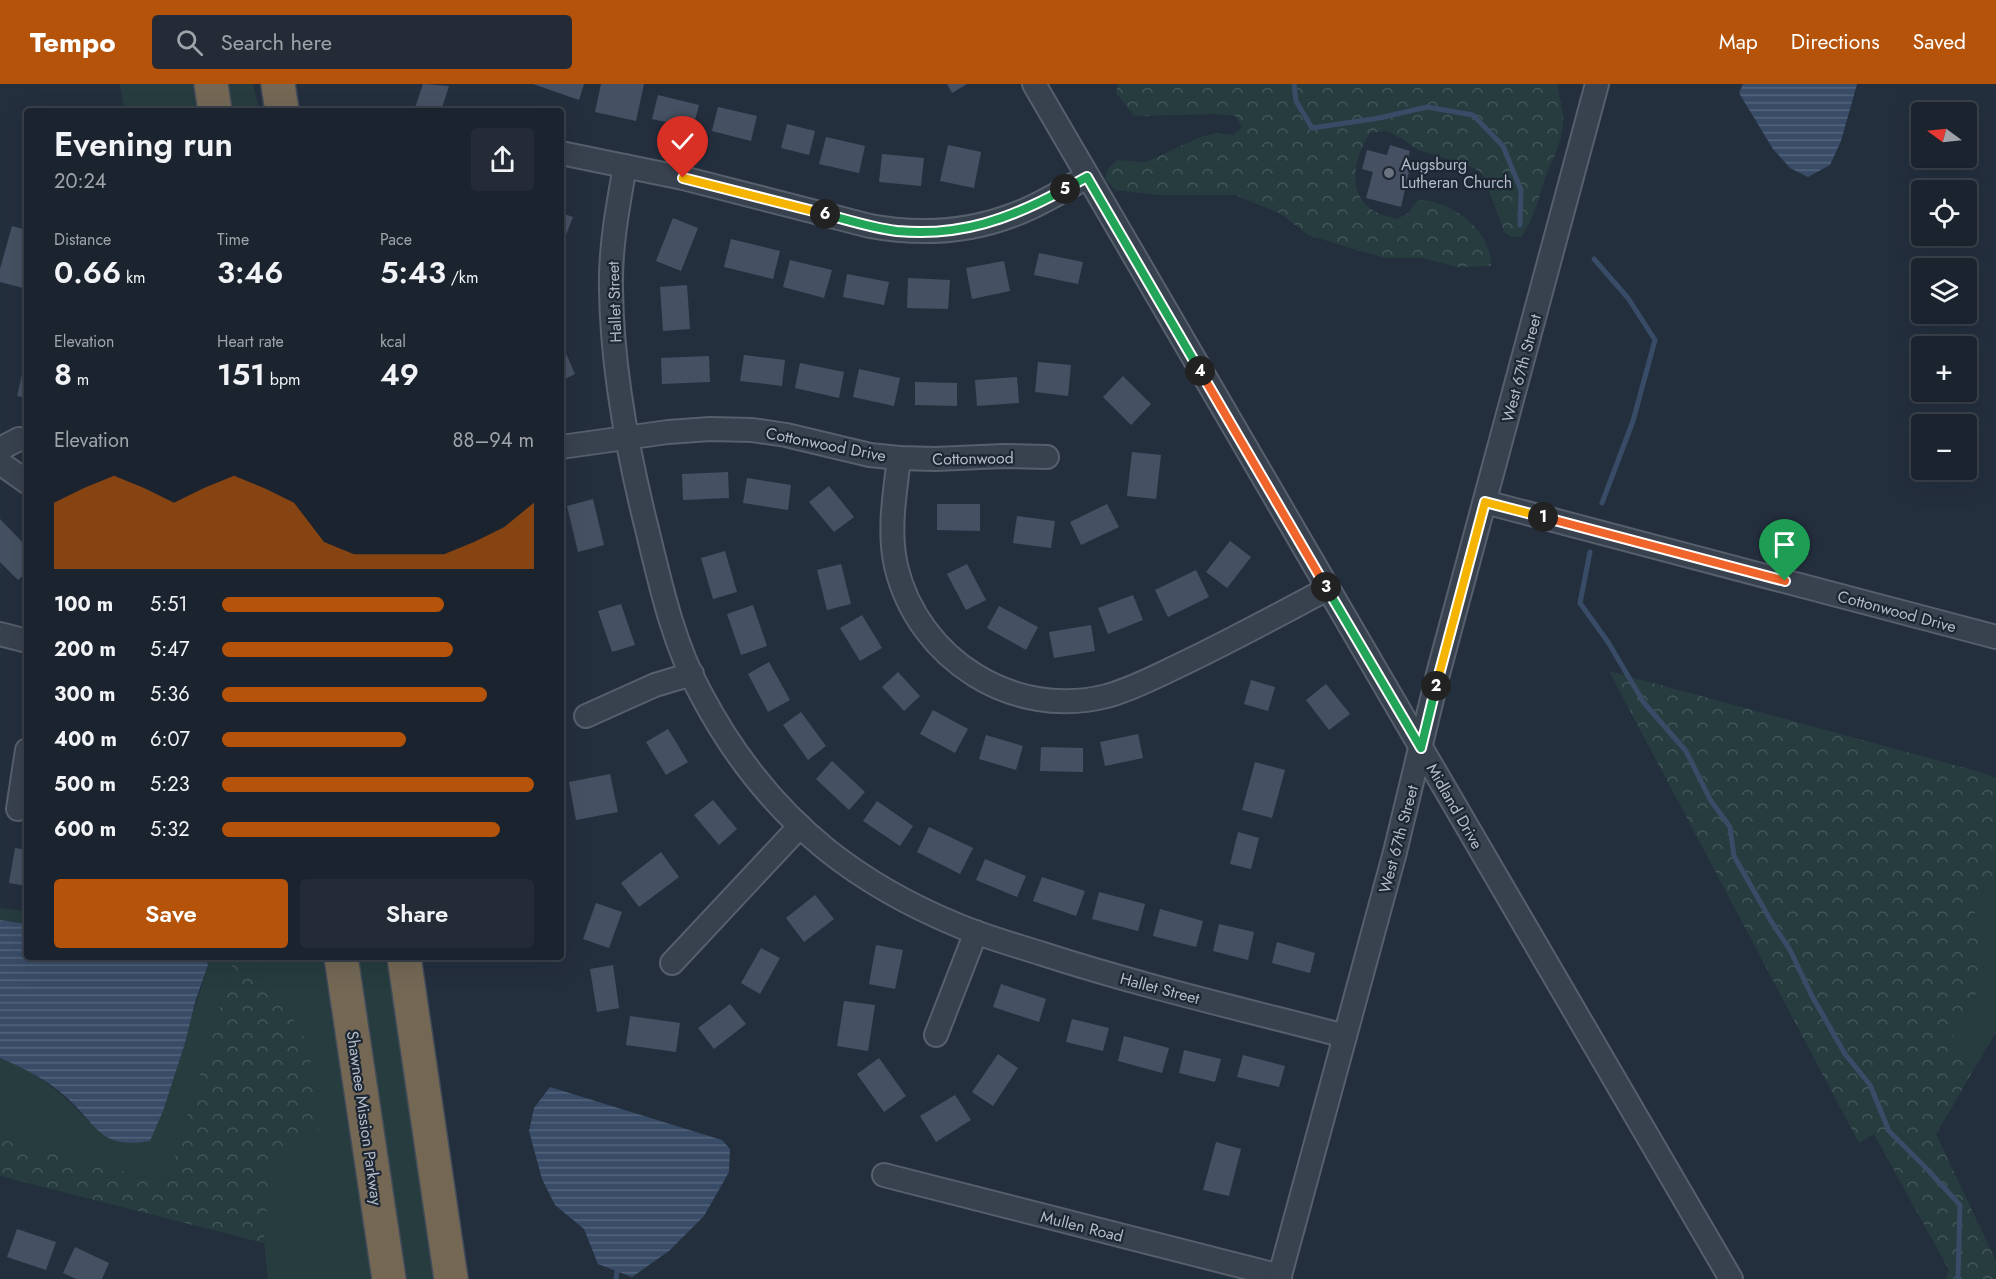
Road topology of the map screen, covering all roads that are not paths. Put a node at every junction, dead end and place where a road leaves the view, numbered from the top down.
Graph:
1 (211, 84) edge
2 (278, 84) edge
3 (1034, 84) edge
4 (1597, 84) edge
5 (215, 108) edge
6 (282, 108) edge
7 (564, 154) edge
8 (625, 166) junction
9 (1087, 177) junction
10 (628, 439) junction
11 (24, 440) edge
12 (564, 447) edge
13 (0, 449) edge
14 (1047, 457) dead end
15 (899, 458) junction
16 (0, 463) edge
17 (24, 480) edge
18 (1485, 502) junction
19 (1327, 589) junction
20 (0, 634) edge
21 (1996, 637) edge
22 (24, 639) edge
23 (692, 674) junction
24 (586, 716) dead end
25 (1421, 748) junction
26 (24, 765) edge
27 (15, 809) edge
28 (800, 826) junction
29 (976, 932) junction
30 (341, 960) edge
31 (404, 960) edge
32 (672, 963) dead end
33 (936, 1035) dead end
34 (1346, 1036) junction
35 (884, 1175) dead end
36 (1279, 1277) edge
37 (389, 1279) edge
38 (451, 1279) edge
39 (1731, 1279) edge

1 - 5 highway
2 - 6 highway
3 - 9 street, Midland Drive
4 - 18 street, West 67th Street
7 - 8 street
8 - 9 street
8 - 10 street, Hallet Street
9 - 19 street, Midland Drive
10 - 12 street
10 - 15 street, Cottonwood Drive
10 - 23 street, Hallet Street
11 - 13 street
14 - 15 street, Cottonwood
15 - 19 street, Cottonwood Drive
16 - 17 street
18 - 21 street, Cottonwood Drive
18 - 25 street, West 67th Street
19 - 25 street, Midland Drive
20 - 22 street
23 - 24 street
23 - 28 street, Hallet Street
25 - 34 street, West 67th Street
25 - 39 street, Midland Drive
26 - 27 street
28 - 29 street, Hallet Street
28 - 32 street
29 - 33 street
29 - 34 street, Hallet Street
30 - 37 highway, Shawnee Mission Parkway
31 - 38 highway
34 - 36 street, West 67th Street
35 - 36 street, Mullen Road

